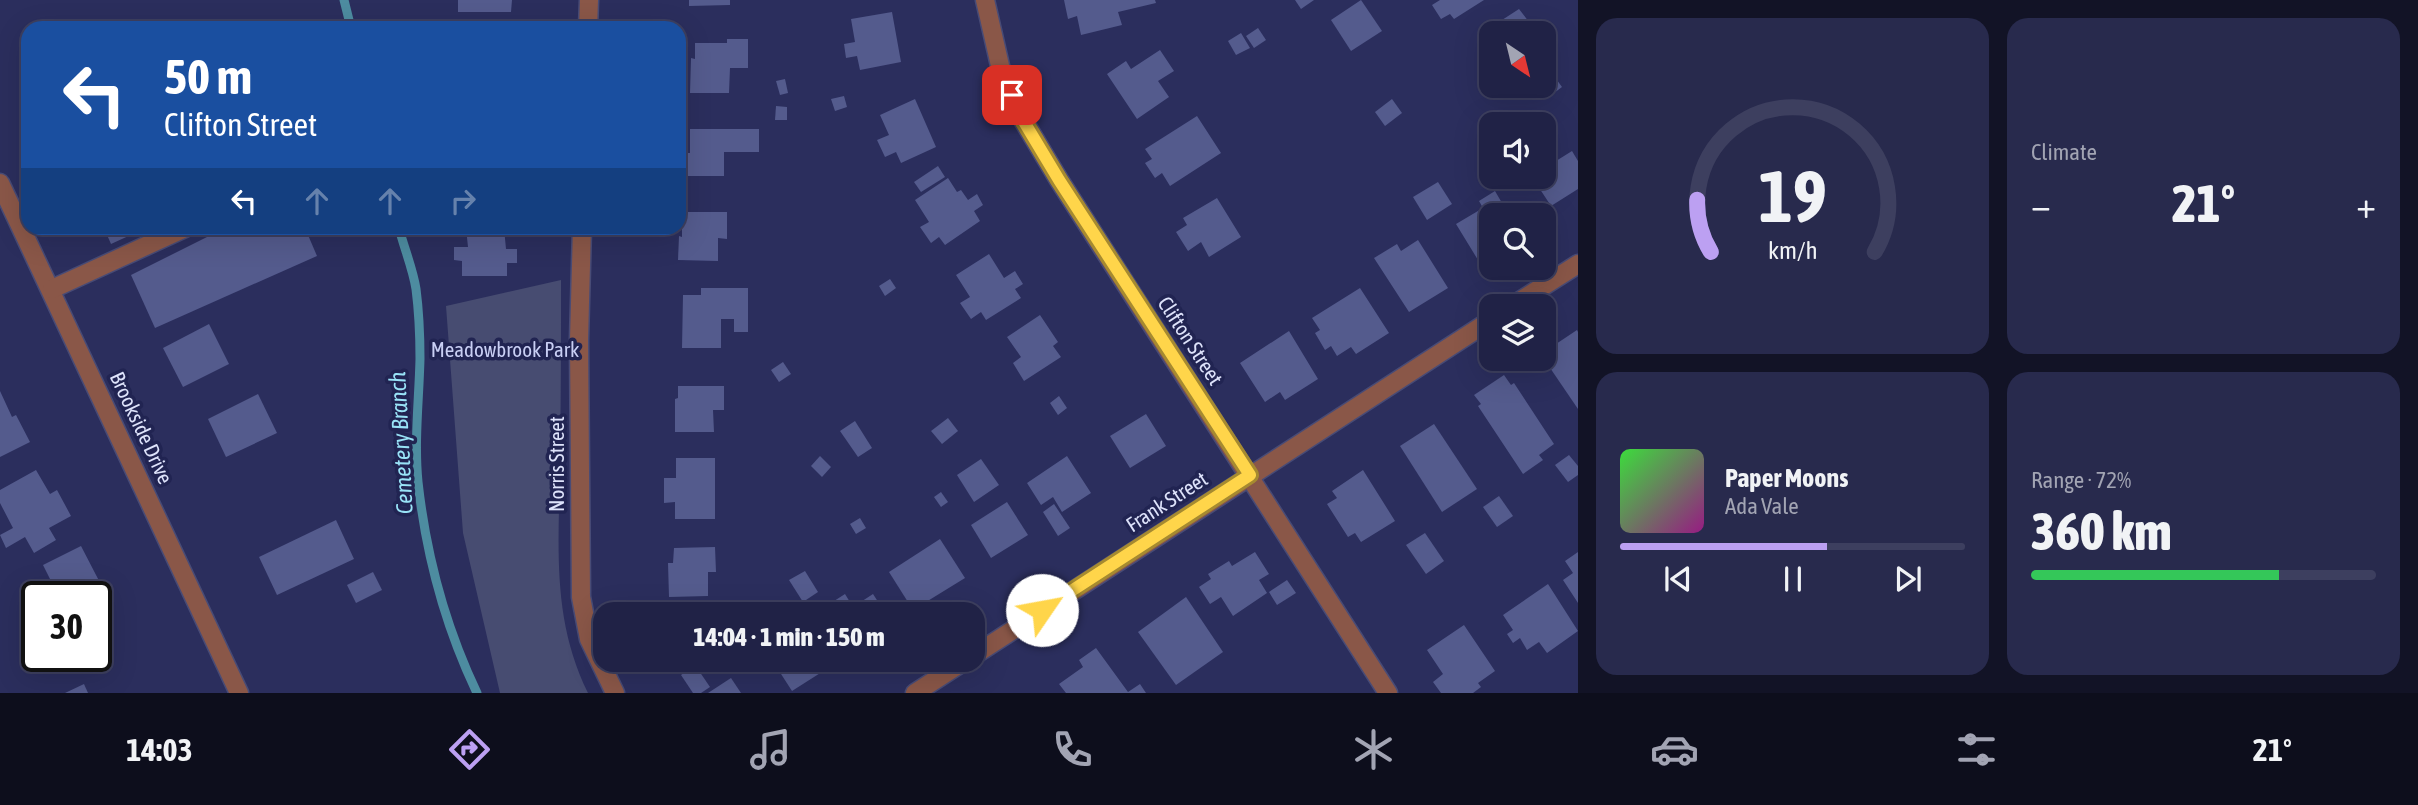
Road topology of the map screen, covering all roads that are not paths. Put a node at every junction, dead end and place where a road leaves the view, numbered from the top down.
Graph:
1 (589, 0) edge
2 (985, 0) edge
3 (588, 21) edge
4 (0, 183) edge
5 (21, 226) edge
6 (26, 235) edge
7 (170, 235) edge
8 (582, 235) edge
9 (1578, 264) edge
10 (52, 289) junction
11 (1531, 294) edge
12 (1479, 328) edge
13 (1250, 475) junction
14 (985, 648) edge
15 (948, 672) edge
16 (239, 693) edge
17 (615, 693) edge
18 (915, 693) edge
19 (1388, 693) edge

1 - 3 street
2 - 13 street, Clifton Street
4 - 5 street, Brookside Drive
6 - 10 street, Brookside Drive
7 - 10 street
8 - 17 street, Norris Street
9 - 11 street
10 - 16 street, Brookside Drive
12 - 13 street, Frank Street
13 - 14 street, Frank Street
13 - 19 street, Clifton Street
15 - 18 street

